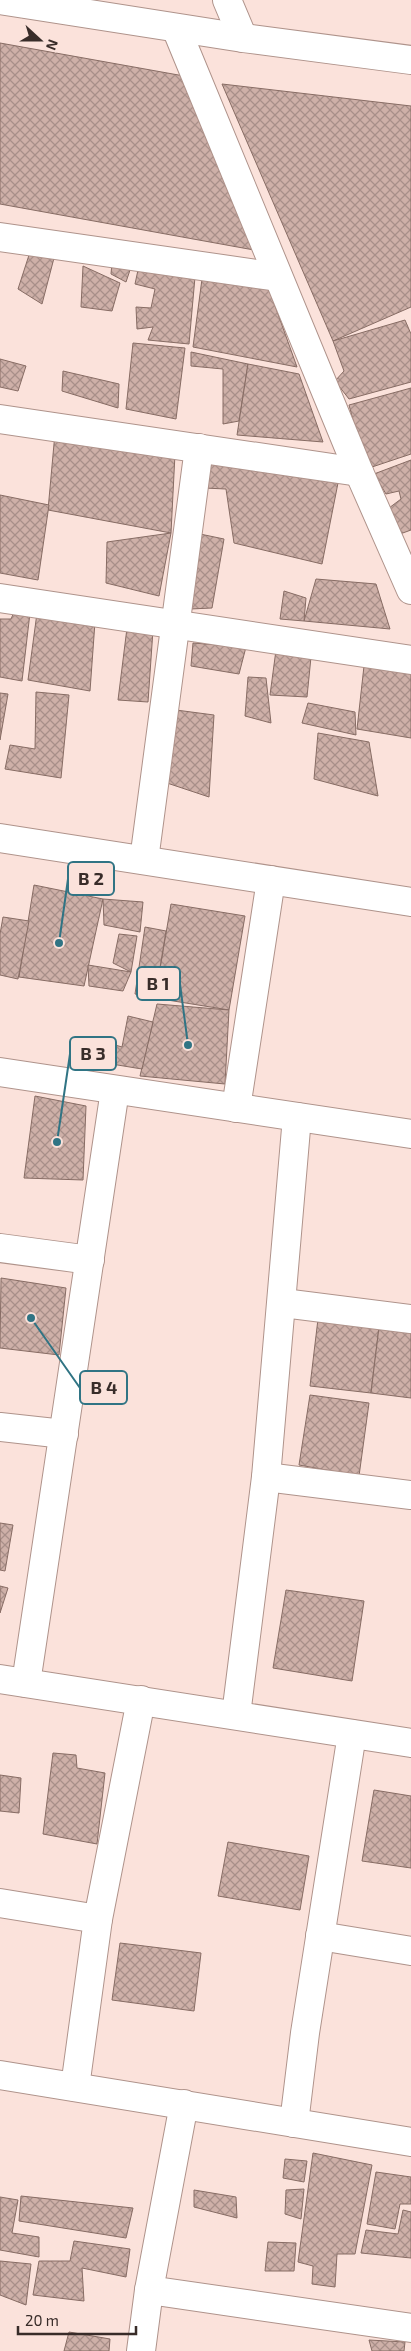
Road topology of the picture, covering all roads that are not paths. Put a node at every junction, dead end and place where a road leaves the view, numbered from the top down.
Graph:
1 (0, 0) edge
2 (227, 0) edge
3 (176, 28) junction
4 (243, 38) junction
5 (411, 60) edge
6 (0, 238) edge
7 (278, 277) junction
8 (0, 419) edge
9 (199, 448) junction
10 (359, 472) junction
11 (411, 590) edge
12 (0, 598) edge
13 (174, 624) junction
14 (411, 660) edge
15 (0, 838) edge
16 (144, 860) junction
17 (271, 880) junction
18 (411, 902) edge
19 (0, 1072) edge
20 (115, 1090) junction
21 (236, 1108) junction
22 (298, 1117) junction
23 (411, 1134) edge
24 (0, 1248) edge
25 (90, 1260) junction
26 (283, 1302) junction
27 (411, 1319) edge
28 (0, 1427) edge
29 (64, 1434) junction
30 (266, 1477) junction
31 (411, 1495) edge
32 (13, 1681) edge
33 (140, 1700) junction
34 (236, 1715) junction
35 (352, 1734) junction
36 (411, 1743) edge
37 (0, 1903) edge
38 (98, 1919) junction
39 (320, 1936) junction
40 (411, 1951) edge
41 (0, 2075) edge
42 (75, 2087) junction
43 (184, 2104) junction
44 (294, 2123) junction
45 (411, 2142) edge
46 (149, 2290) junction
47 (411, 2328) edge
48 (141, 2351) edge

1 - 3 street
2 - 4 street
3 - 4 street
3 - 7 street
4 - 5 street
6 - 7 street
7 - 10 street
8 - 9 street
9 - 10 street
9 - 13 street
10 - 11 street
12 - 13 street
13 - 14 street
13 - 16 street
15 - 16 street
16 - 17 street
17 - 18 street
17 - 21 street
19 - 20 street
20 - 21 street
20 - 25 street
21 - 22 street
22 - 23 street
22 - 26 street
24 - 25 street
25 - 29 street
26 - 27 street
26 - 30 street
28 - 29 street
29 - 32 street
30 - 31 street
30 - 34 street
32 - 33 street
33 - 34 street
33 - 38 street
34 - 35 street
35 - 36 street
35 - 39 street
37 - 38 street
38 - 42 street
39 - 40 street
39 - 44 street
41 - 42 street
42 - 43 street
43 - 44 street
43 - 46 street
44 - 45 street
46 - 47 street
46 - 48 street

